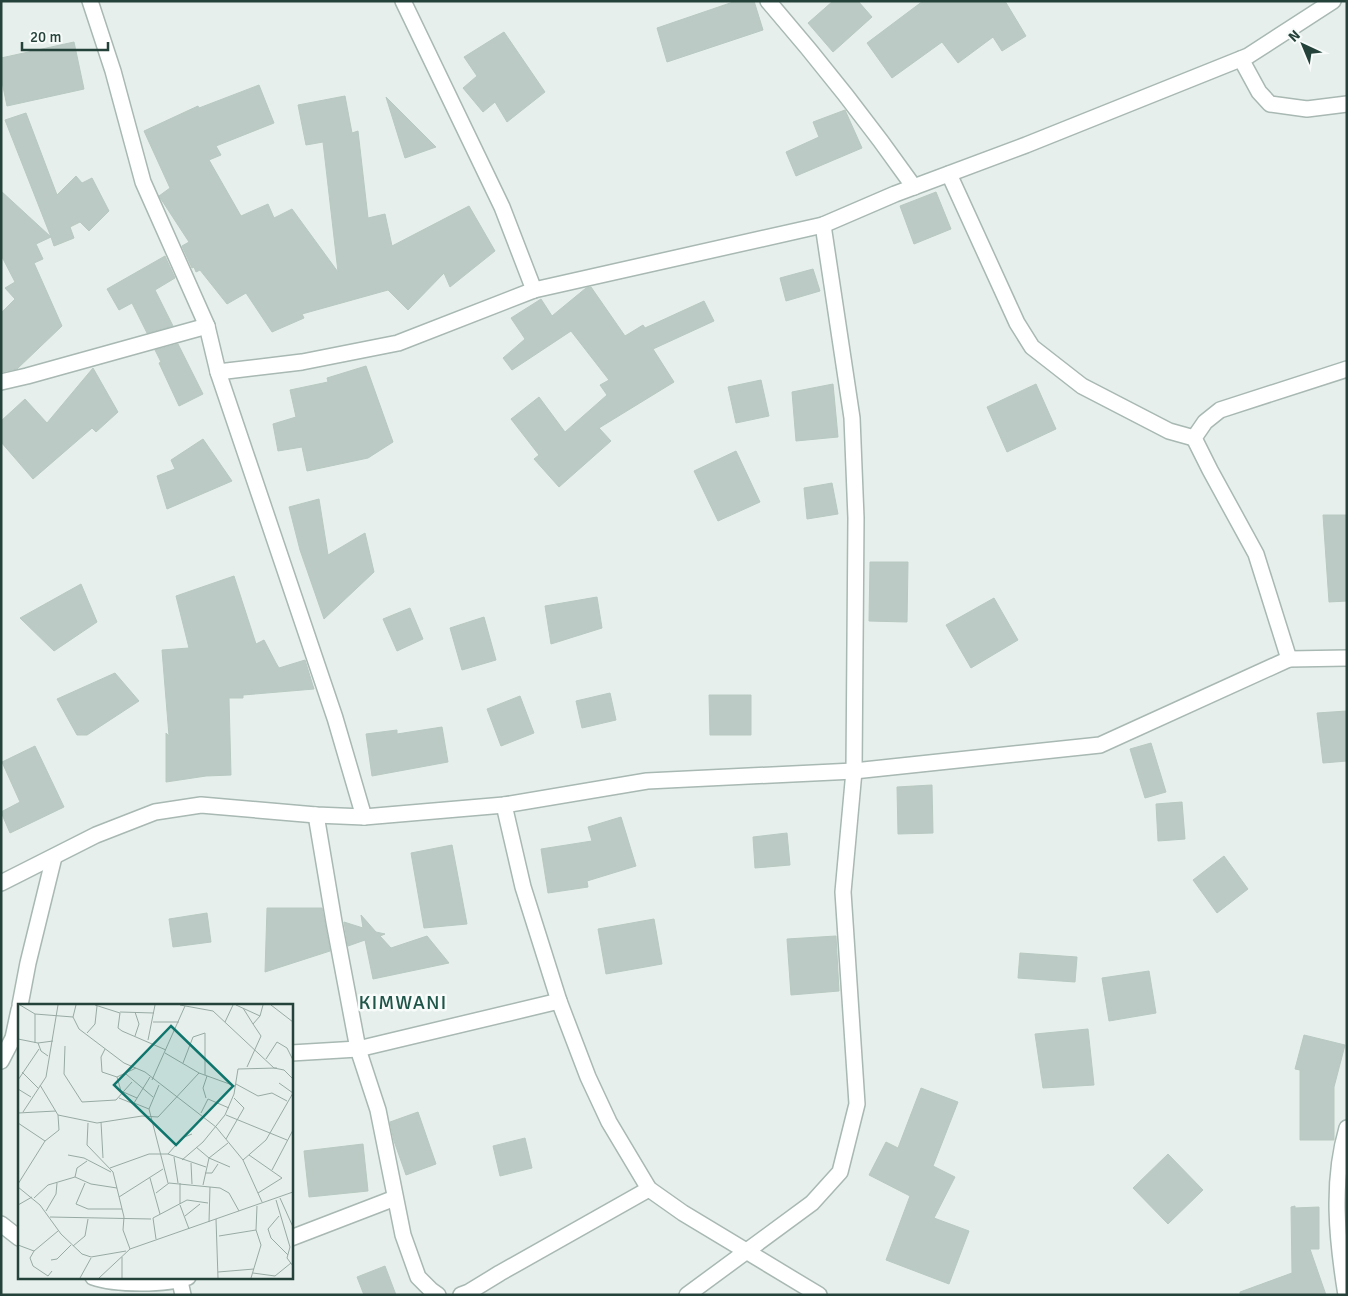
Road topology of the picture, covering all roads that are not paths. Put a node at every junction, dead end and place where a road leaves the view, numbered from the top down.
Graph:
1 (90, 1) edge
2 (403, 1) edge
3 (768, 1) edge
4 (1334, 1) edge
5 (1241, 58) junction
6 (1347, 104) edge
7 (949, 174) junction
8 (914, 188) junction
9 (823, 225) junction
10 (534, 290) junction
11 (207, 326) junction
12 (1347, 368) edge
13 (218, 372) junction
14 (1, 382) edge
15 (1194, 438) junction
16 (1347, 658) edge
17 (1288, 659) junction
18 (854, 771) junction
19 (504, 804) junction
20 (316, 815) junction
21 (364, 817) junction
22 (54, 857) junction
23 (1, 883) edge
24 (559, 1001) junction
25 (20, 1004) edge
26 (18, 1019) edge
27 (16, 1038) edge
28 (358, 1049) junction
29 (292, 1053) edge
30 (1, 1061) edge
31 (1347, 1128) edge
32 (649, 1189) junction
33 (395, 1198) junction
34 (1, 1224) edge
35 (18, 1237) edge
36 (292, 1238) edge
37 (746, 1251) junction
38 (1343, 1255) edge
39 (95, 1278) edge
40 (182, 1282) edge
41 (429, 1293) edge
42 (461, 1295) edge
43 (687, 1295) edge
44 (819, 1295) edge
45 (1346, 1295) edge

1 - 11 street
2 - 10 street
3 - 8 street
4 - 5 street
5 - 6 street
5 - 7 street
7 - 8 street
7 - 15 street
8 - 9 street
9 - 10 street
9 - 18 street
10 - 13 street
11 - 13 street
11 - 14 street
12 - 15 street
13 - 21 street
15 - 17 street
16 - 17 street
17 - 18 street
18 - 19 street
18 - 37 street
19 - 21 street
19 - 24 street
20 - 21 street
20 - 22 street
20 - 28 street
22 - 23 street
22 - 25 street
24 - 28 street
24 - 32 street
26 - 27 street
27 - 30 street
28 - 29 street
28 - 33 street
31 - 38 street
32 - 37 street
32 - 42 street
33 - 36 street
33 - 41 street
34 - 35 street
37 - 43 street
37 - 44 street
38 - 45 street
39 - 40 street

